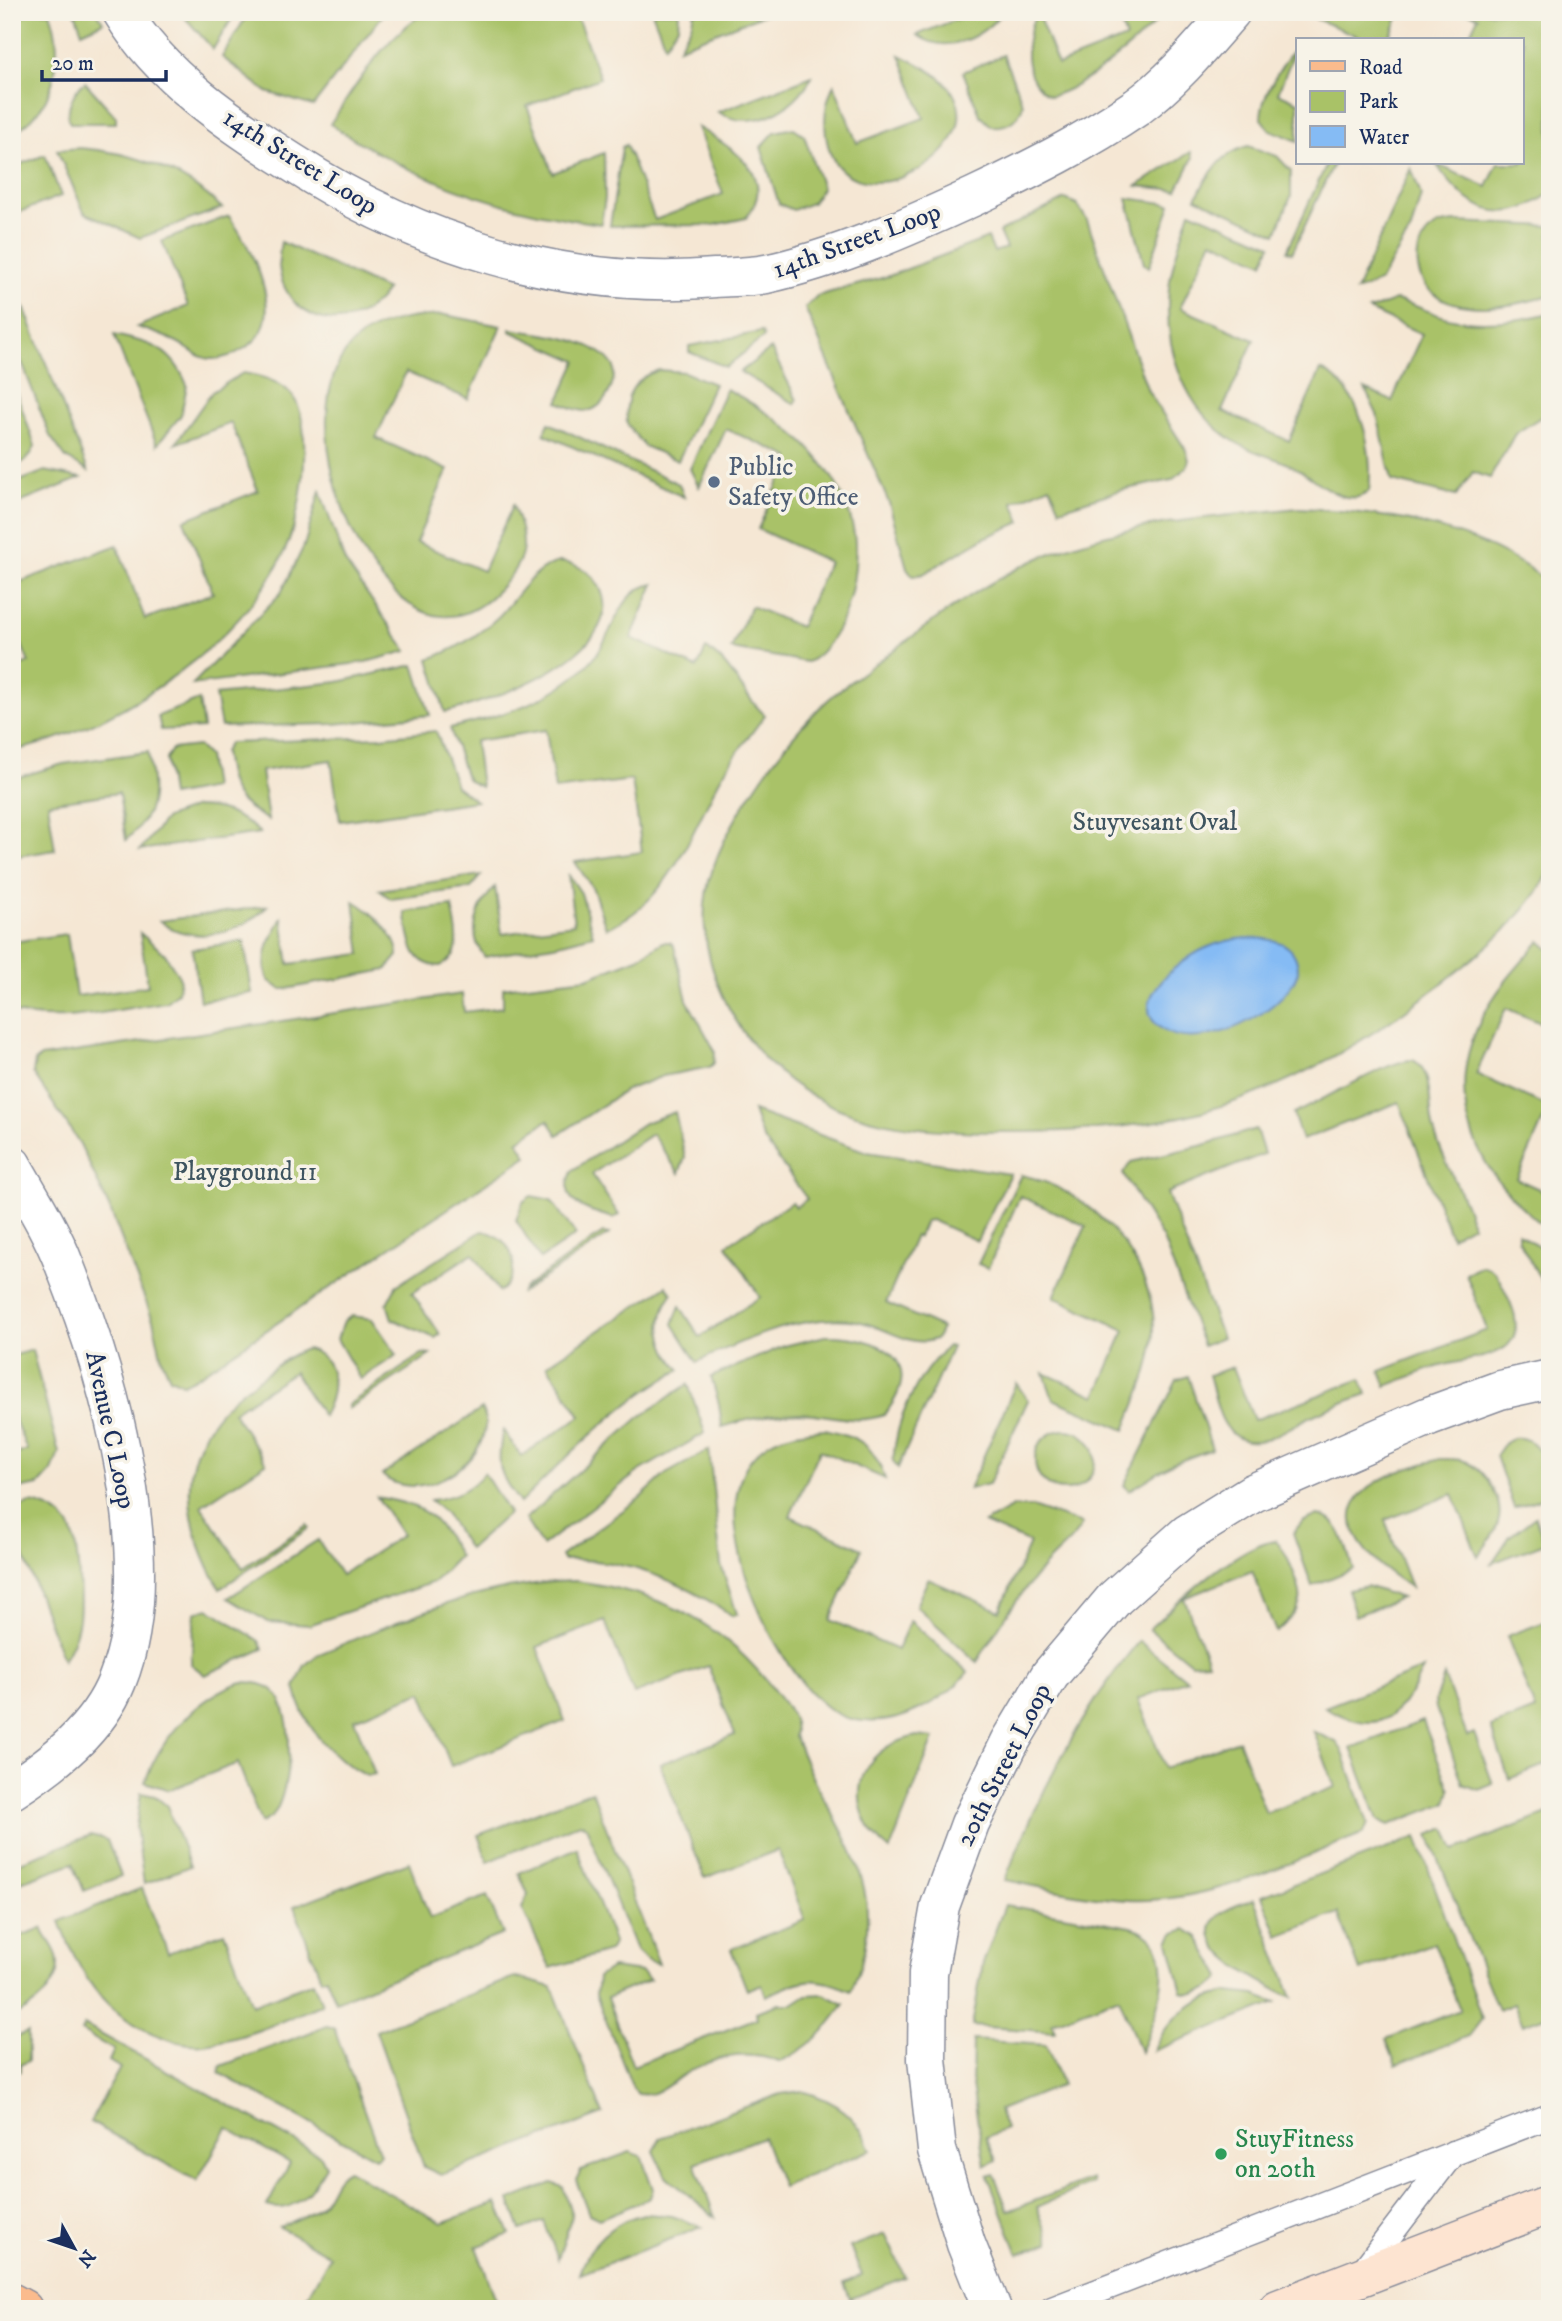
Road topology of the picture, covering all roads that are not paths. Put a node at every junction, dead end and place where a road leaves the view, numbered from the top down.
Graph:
1 (122, 12) edge
2 (1231, 12) edge
3 (12, 1165) edge
4 (1550, 1379) edge
5 (12, 1790) edge
6 (1550, 2116) edge
7 (1454, 2152) junction
8 (1550, 2204) edge
9 (1356, 2279) junction
10 (12, 2302) edge
11 (23, 2309) edge
12 (992, 2309) edge
13 (1052, 2309) edge
14 (1278, 2309) edge

1 - 2 street, 14th Street Loop
3 - 5 street, Avenue C Loop
4 - 12 street, 20th Street Loop
6 - 7 lane
7 - 9 lane
7 - 13 lane
8 - 9 street
9 - 14 street
10 - 11 main road

